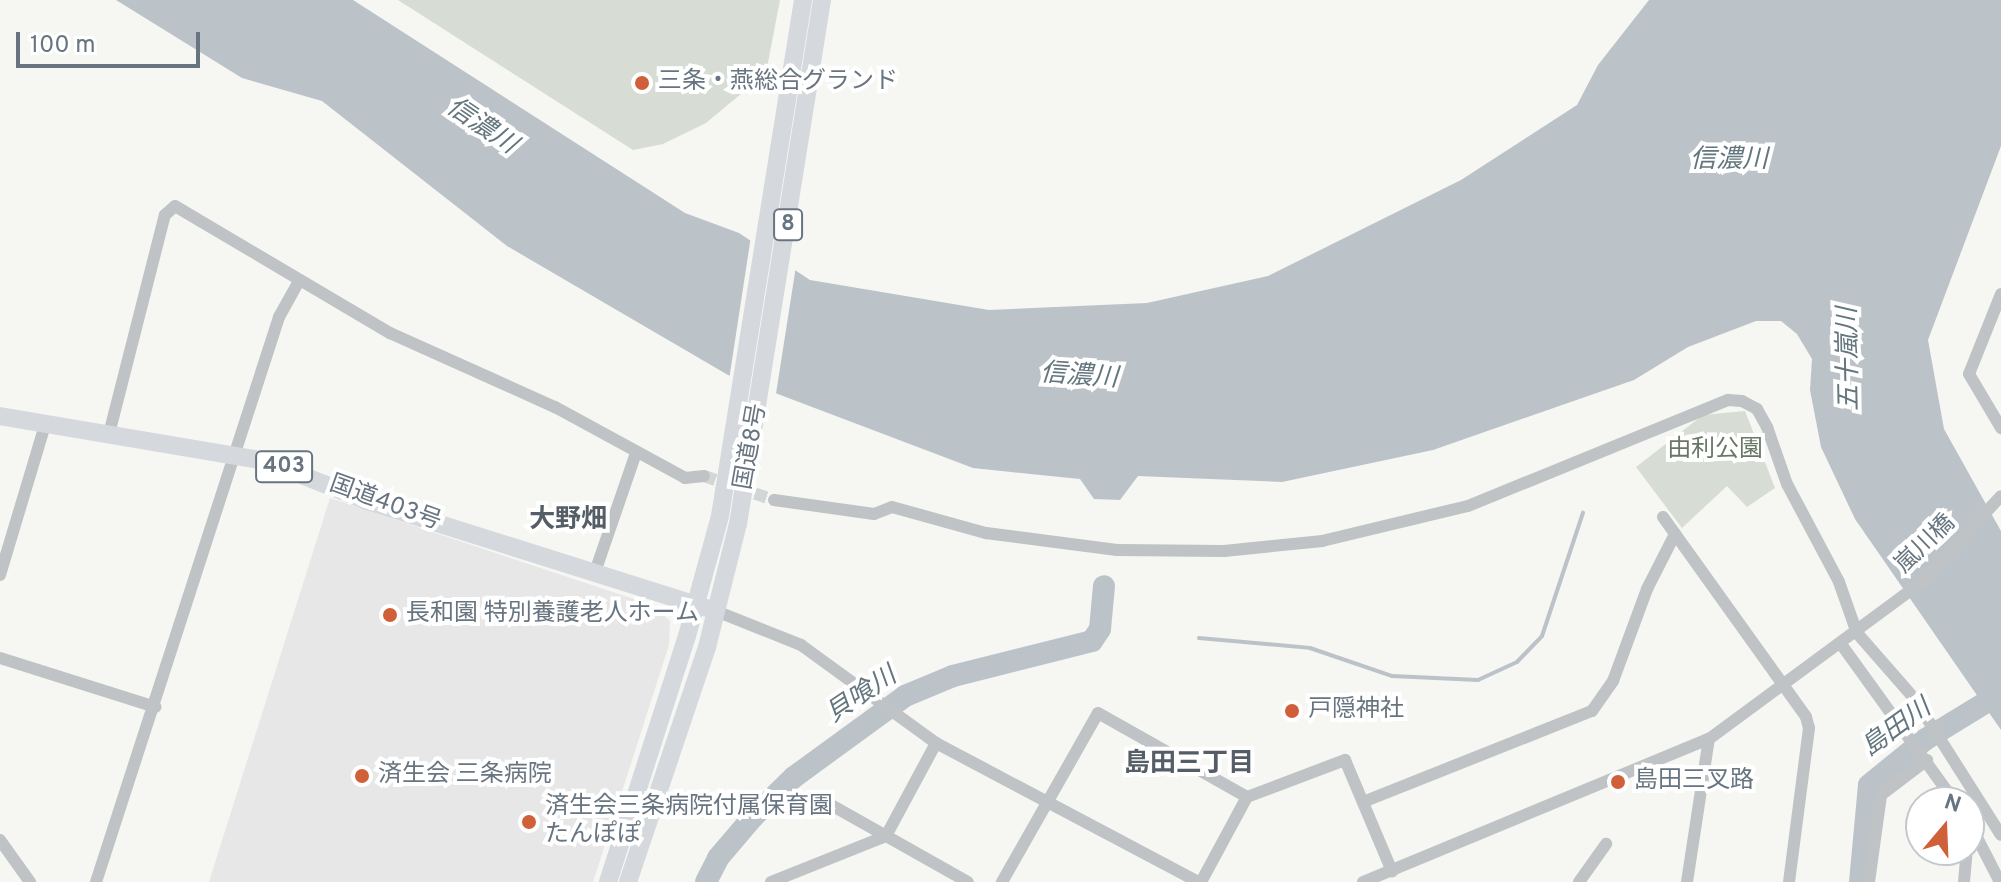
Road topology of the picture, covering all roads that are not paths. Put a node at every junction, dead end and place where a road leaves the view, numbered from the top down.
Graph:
1 (803, 0) edge
2 (822, 0) edge
3 (299, 281) junction
4 (2001, 294) edge
5 (0, 416) edge
6 (45, 425) junction
7 (2001, 428) edge
8 (109, 434) junction
9 (636, 453) junction
10 (237, 454) junction
11 (704, 476) tunnel mouth
12 (2001, 496) edge
13 (774, 500) tunnel mouth
14 (1663, 517) dead end
15 (1675, 534) junction
16 (595, 572) junction
17 (0, 575) edge
18 (696, 604) junction
19 (716, 611) junction
20 (1857, 633) junction
21 (1841, 644) junction
22 (0, 658) edge
23 (1783, 686) junction
24 (155, 707) junction
25 (1709, 739) junction
26 (936, 743) junction
27 (1927, 760) junction
28 (1944, 786) edge
29 (817, 797) dead end
30 (1247, 797) junction
31 (1044, 800) junction
32 (1363, 802) junction
33 (2001, 835) edge
34 (886, 836) junction
35 (0, 840) edge
36 (1606, 844) dead end
37 (1985, 856) edge
38 (1392, 871) junction
39 (30, 882) edge
40 (96, 882) edge
41 (608, 882) edge
42 (628, 882) edge
43 (771, 882) edge
44 (968, 882) edge
45 (1002, 882) edge
46 (1200, 882) edge
47 (1363, 882) edge
48 (1579, 882) edge
49 (1687, 882) edge
50 (1789, 882) edge
51 (1869, 882) edge
52 (2000, 882) edge

1 - 18 highway, 国道8号 / 8
2 - 19 highway, 国道8号 / 8
3 - 8 street
3 - 9 street
3 - 10 street
4 - 7 street
5 - 6 highway, 国道403号 / 403
6 - 8 highway, 国道403号 / 403
6 - 17 street
8 - 10 highway, 国道403号 / 403
9 - 11 street
9 - 16 street
10 - 16 highway, 国道403号 / 403
10 - 24 street
12 - 20 street, 嵐川橋
13 - 20 street
14 - 15 street
15 - 23 street
15 - 32 street
16 - 18 highway, 国道403号 / 403
18 - 19 highway, 国道403号 / 403
18 - 41 highway, 国道8号 / 8
19 - 26 street
19 - 42 highway, 国道8号 / 8
20 - 21 street, 嵐川橋
20 - 33 street
21 - 23 street, 嵐川橋
21 - 27 street
22 - 24 street
23 - 25 street, 嵐川橋
23 - 50 street
24 - 40 street
25 - 38 street, 嵐川橋
25 - 49 street
26 - 31 street
26 - 34 street
27 - 28 street
27 - 51 street
29 - 34 street
30 - 31 street
30 - 32 street
30 - 46 street
31 - 45 street
31 - 46 street
32 - 38 street
34 - 43 street
34 - 44 street
35 - 39 street
36 - 48 street
37 - 52 street
38 - 47 street, 嵐川橋

